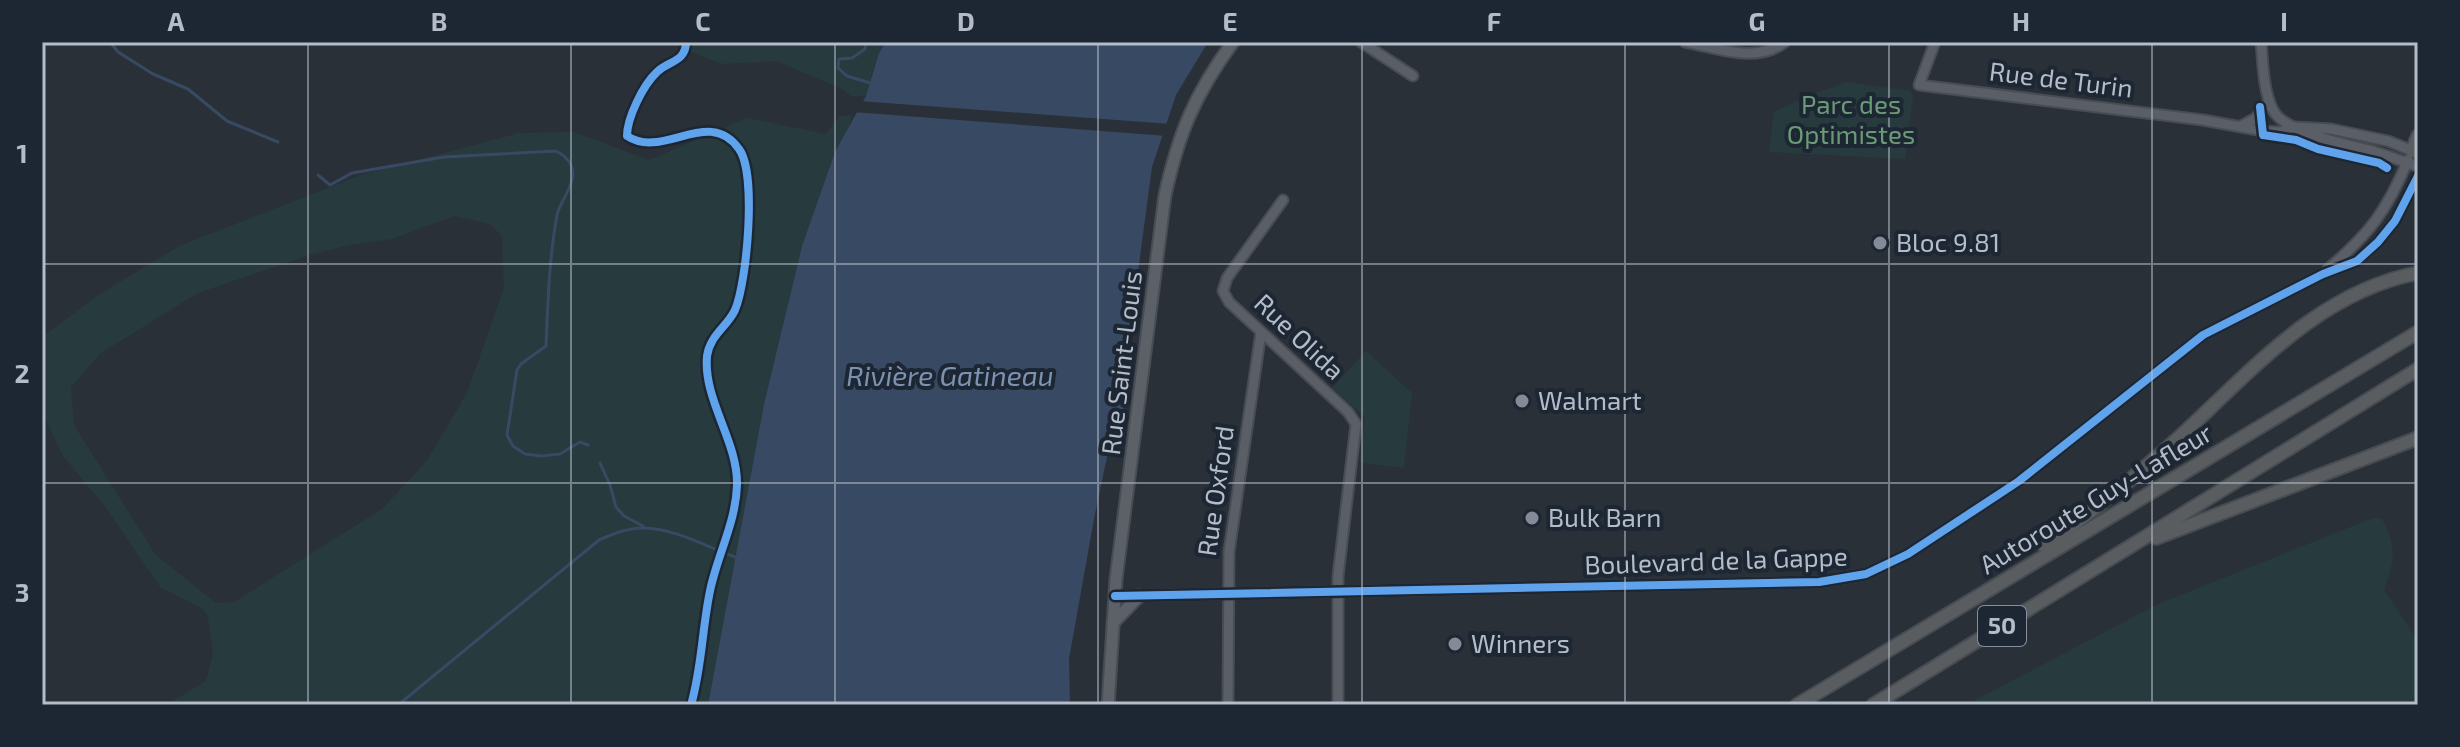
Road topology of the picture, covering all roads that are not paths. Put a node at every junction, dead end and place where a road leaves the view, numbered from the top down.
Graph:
1 (1233, 42) edge
2 (1361, 42) edge
3 (1685, 42) edge
4 (1785, 42) edge
5 (1935, 42) edge
6 (2261, 42) edge
7 (1413, 76) dead end
8 (2269, 101) junction
9 (2241, 126) junction
10 (2294, 127) junction
11 (2418, 136) edge
12 (2412, 156) edge
13 (2418, 167) edge
14 (2418, 176) edge
15 (1283, 200) dead end
16 (2418, 273) edge
17 (2323, 274) junction
18 (1261, 332) junction
19 (2418, 332) edge
20 (2418, 369) edge
21 (2418, 438) edge
22 (2132, 547) junction
23 (2011, 574) junction
24 (1339, 592) junction
25 (1228, 594) junction
26 (1115, 596) junction
27 (1139, 596) junction
28 (1113, 623) junction
29 (1108, 705) edge
30 (1228, 705) edge
31 (1338, 705) edge
32 (1797, 705) edge
33 (1873, 705) edge

1 - 26 main road, Rue Saint-Louis
2 - 7 street
3 - 4 street
5 - 9 street, Rue de Turin
6 - 8 street
8 - 9 street
8 - 10 street
9 - 10 street, Rue de Turin
10 - 12 street, Rue de Turin
11 - 12 highway
12 - 13 street, Rue de Turin
12 - 17 street, Boulevard de la Gappe
14 - 17 street, Boulevard de la Gappe
15 - 18 street, Rue Olida
16 - 23 highway
17 - 24 street, Boulevard de la Gappe
18 - 24 street, Rue Olida
18 - 25 street, Rue Oxford
19 - 23 highway, Autoroute Guy-Lafleur / 50
20 - 22 highway, 50
21 - 22 highway
22 - 33 highway, 50
23 - 32 highway, Autoroute Guy-Lafleur / 50
24 - 25 street, Boulevard de la Gappe
24 - 31 street
25 - 27 street, Boulevard de la Gappe
25 - 30 street, Rue Oxford
26 - 27 street, Boulevard de la Gappe
26 - 28 main road, Rue Saint-Louis
27 - 28 main road
28 - 29 main road, Rue Saint-Louis

